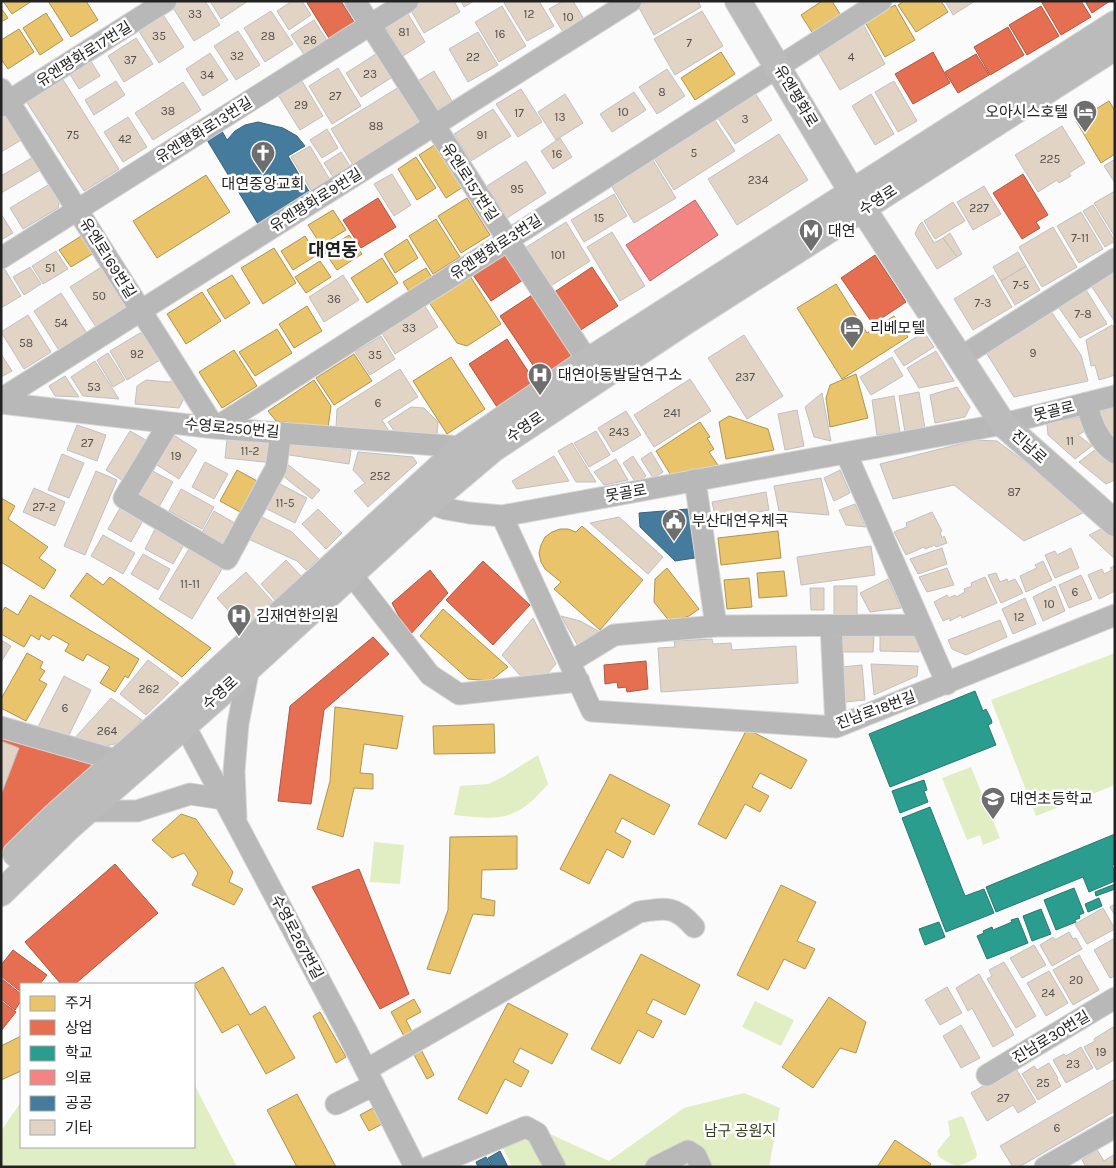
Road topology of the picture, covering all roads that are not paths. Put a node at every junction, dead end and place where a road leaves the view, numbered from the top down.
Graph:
1 (166, 1) edge
2 (355, 1) edge
3 (408, 1) edge
4 (631, 1) edge
5 (738, 1) edge
6 (881, 1) edge
7 (1115, 24) edge
8 (370, 25) junction
9 (1115, 47) edge
10 (778, 67) junction
11 (4, 99) edge
12 (434, 125) junction
13 (858, 200) junction
14 (78, 210) junction
15 (508, 240) junction
16 (1, 258) edge
17 (1114, 259) edge
18 (141, 311) junction
19 (960, 357) junction
20 (588, 361) junction
21 (1115, 396) edge
22 (1, 399) edge
23 (1086, 403) junction
24 (1, 404) edge
25 (169, 423) junction
26 (1004, 424) junction
27 (214, 428) junction
28 (281, 433) junction
29 (462, 447) junction
30 (846, 453) junction
31 (1115, 453) edge
32 (695, 480) junction
33 (418, 499) junction
34 (502, 516) junction
35 (1115, 522) edge
36 (351, 574) junction
37 (1115, 615) edge
38 (921, 625) junction
39 (716, 626) junction
40 (832, 626) junction
41 (570, 662) junction
42 (249, 667) junction
43 (579, 681) junction
44 (947, 684) junction
45 (180, 717) junction
46 (1, 727) edge
47 (836, 727) junction
48 (116, 760) junction
49 (223, 799) junction
50 (88, 811) junction
51 (236, 823) junction
52 (1, 868) edge
53 (1, 893) edge
54 (694, 927) dead end
55 (1112, 1006) edge
56 (987, 1075) dead end
57 (370, 1077) junction
58 (336, 1104) dead end
59 (1115, 1127) edge
60 (415, 1167) edge
61 (429, 1167) edge
62 (555, 1167) edge
63 (656, 1167) edge
64 (701, 1167) edge
65 (1045, 1167) edge

1 - 11 street, 유엔평화로17번길
2 - 8 street, 유엔로157번길
3 - 8 street, 유엔평화로13번길
4 - 12 street, 유엔평화로9번길
5 - 10 main road, 유엔평화로
6 - 10 street, 유엔평화로3번길
7 - 13 main road, 수영로
8 - 12 street, 유엔로157번길
8 - 14 street, 유엔평화로13번길
9 - 13 main road, 수영로
10 - 13 main road, 유엔평화로
10 - 15 street, 유엔평화로3번길
11 - 14 street, 유엔로169번길
12 - 15 street, 유엔로157번길
12 - 18 street, 유엔평화로9번길
13 - 19 main road, 진남로
13 - 20 main road, 수영로
13 - 33 main road, 수영로
14 - 16 street, 유엔평화로13번길
14 - 18 street, 유엔로169번길
15 - 20 street, 유엔로157번길
15 - 27 street, 유엔평화로3번길
17 - 19 street
18 - 22 street, 유엔평화로9번길
18 - 27 street, 유엔로169번길
19 - 26 main road, 진남로
20 - 29 main road, 수영로
21 - 23 street, 못골로
23 - 26 street, 못골로
23 - 31 street
24 - 25 street, 수영로250번길
25 - 27 street, 수영로250번길
25 - 28 street
26 - 30 street, 못골로
26 - 35 main road, 진남로
27 - 28 street, 수영로250번길
28 - 29 street, 수영로250번길
29 - 33 main road, 수영로
30 - 32 street, 못골로
30 - 38 street
32 - 34 street, 못골로
32 - 39 street
33 - 34 street, 못골로
33 - 36 main road, 수영로
33 - 45 main road, 수영로
34 - 41 street
36 - 42 main road, 수영로
36 - 43 street
37 - 44 street, 진남로18번길
38 - 40 street
38 - 44 street
39 - 40 street
39 - 41 street
40 - 47 street
41 - 43 street
42 - 45 main road, 수영로
42 - 51 street
43 - 47 street, 진남로18번길
44 - 47 street, 진남로18번길
45 - 48 main road, 수영로
45 - 49 street, 수영로267번길
45 - 50 main road, 수영로
46 - 48 street
48 - 52 main road, 수영로
49 - 50 street
49 - 51 street, 수영로267번길
50 - 53 main road, 수영로
51 - 57 street, 수영로267번길
54 - 57 street
55 - 56 street, 진남로30번길
57 - 58 street
57 - 60 street, 수영로267번길
59 - 65 street
61 - 62 street
63 - 64 street

